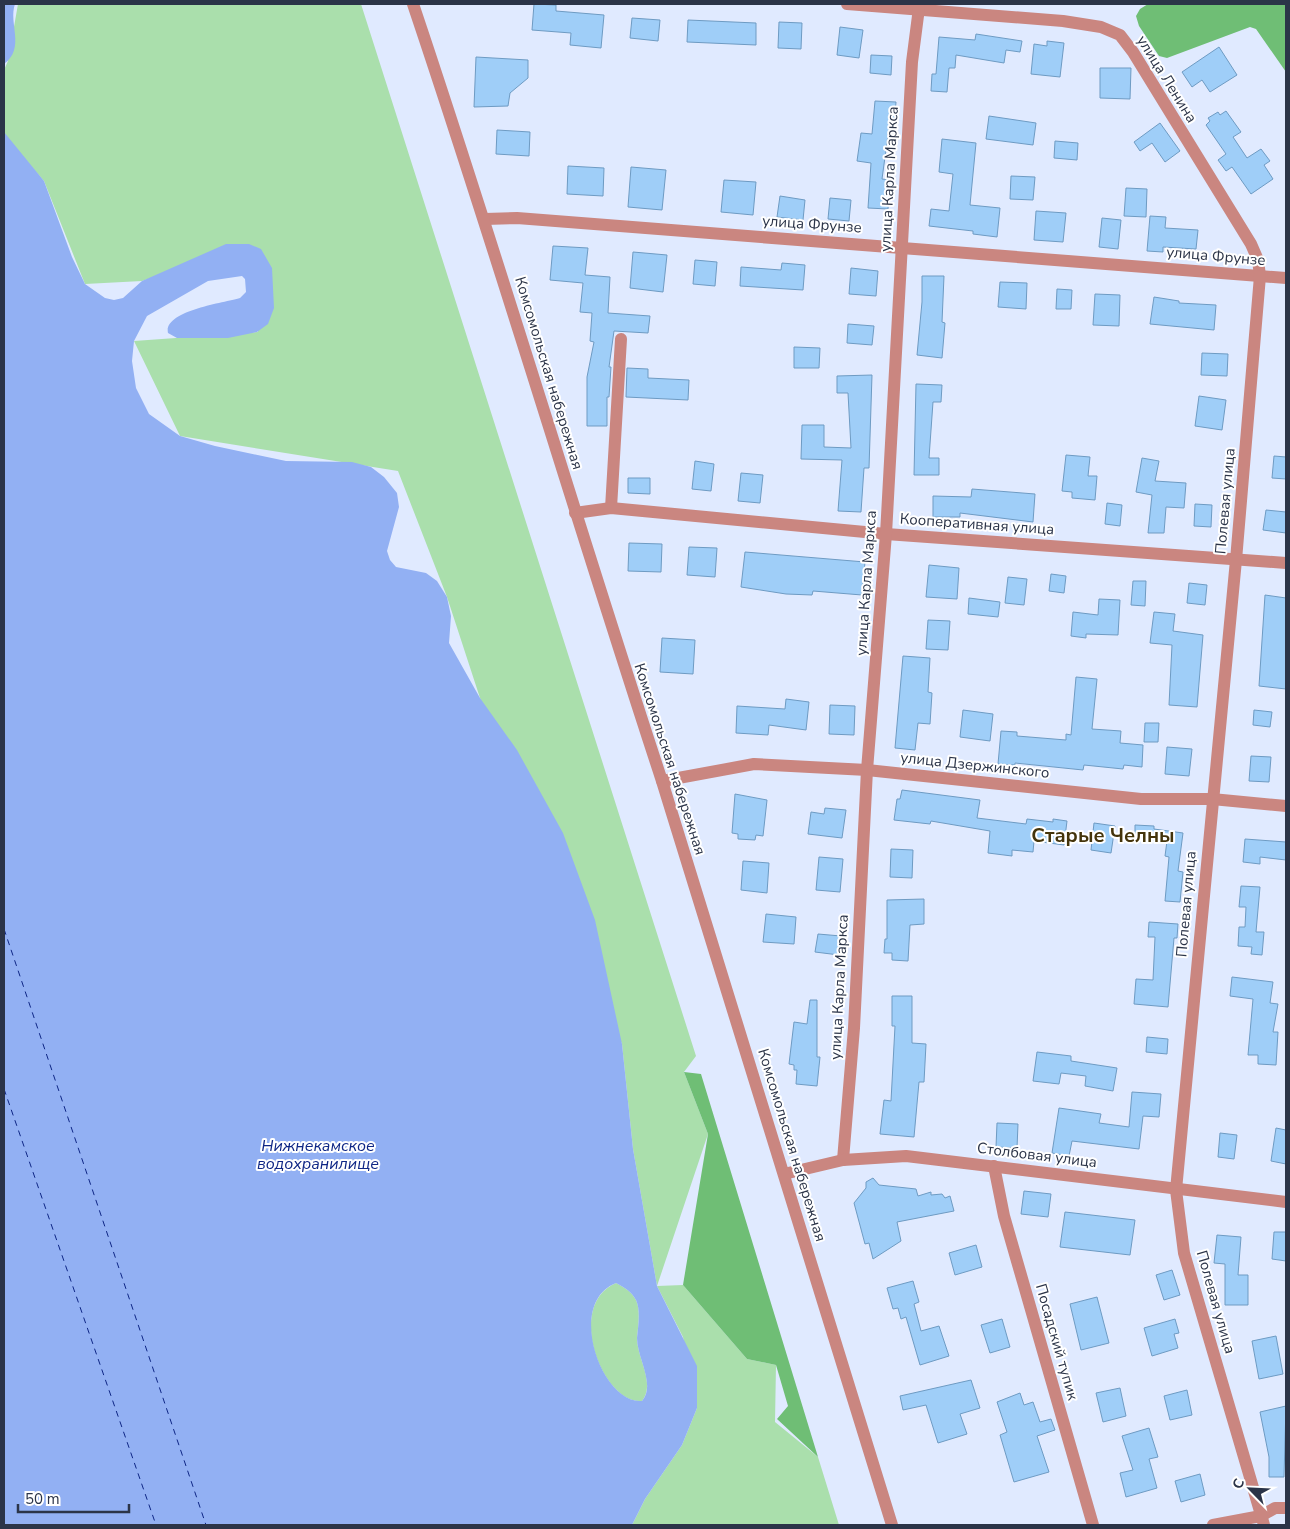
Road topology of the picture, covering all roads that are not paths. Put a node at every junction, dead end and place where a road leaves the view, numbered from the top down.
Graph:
1 (413, 4) edge
2 (847, 4) edge
3 (919, 8) junction
4 (485, 219) junction
5 (901, 247) junction
6 (1260, 276) junction
7 (1286, 278) edge
8 (621, 339) dead end
9 (611, 508) junction
10 (575, 513) junction
11 (886, 534) junction
12 (1236, 560) junction
13 (1286, 563) edge
14 (867, 770) junction
15 (662, 781) junction
16 (1212, 799) junction
17 (1286, 806) edge
18 (843, 1160) junction
19 (994, 1166) junction
20 (784, 1174) junction
21 (1176, 1190) junction
22 (1286, 1202) edge
23 (1286, 1508) edge
24 (1262, 1521) edge
25 (892, 1525) edge
26 (1093, 1525) edge
27 (1213, 1525) edge

1 - 4 street, Комсомольская набережная
2 - 3 street, улица Ленина
3 - 5 street, улица Карла Маркса
3 - 6 street, улица Ленина
4 - 5 street, улица Фрунзе
4 - 10 street, Комсомольская набережная
5 - 6 street, улица Фрунзе
5 - 11 street, улица Карла Маркса
6 - 7 street, улица Фрунзе
6 - 12 street, Полевая улица
8 - 9 street
9 - 10 street, Кооперативная улица
9 - 11 street, Кооперативная улица
10 - 15 street, Комсомольская набережная
11 - 12 street, Кооперативная улица
11 - 14 street, улица Карла Маркса
12 - 13 street, Кооперативная улица
12 - 16 street, Полевая улица
14 - 15 street, улица Дзержинского
14 - 16 street, улица Дзержинского
14 - 18 street, улица Карла Маркса
15 - 20 street, Комсомольская набережная
16 - 17 street, улица Дзержинского
16 - 21 street, Полевая улица
18 - 19 street, Столбовая улица
18 - 20 street, Столбовая улица
19 - 21 street, Столбовая улица
19 - 26 street, Посадский тупик
20 - 25 street, Комсомольская набережная
21 - 22 street, Столбовая улица
21 - 24 street, Полевая улица
23 - 24 street
24 - 27 street

